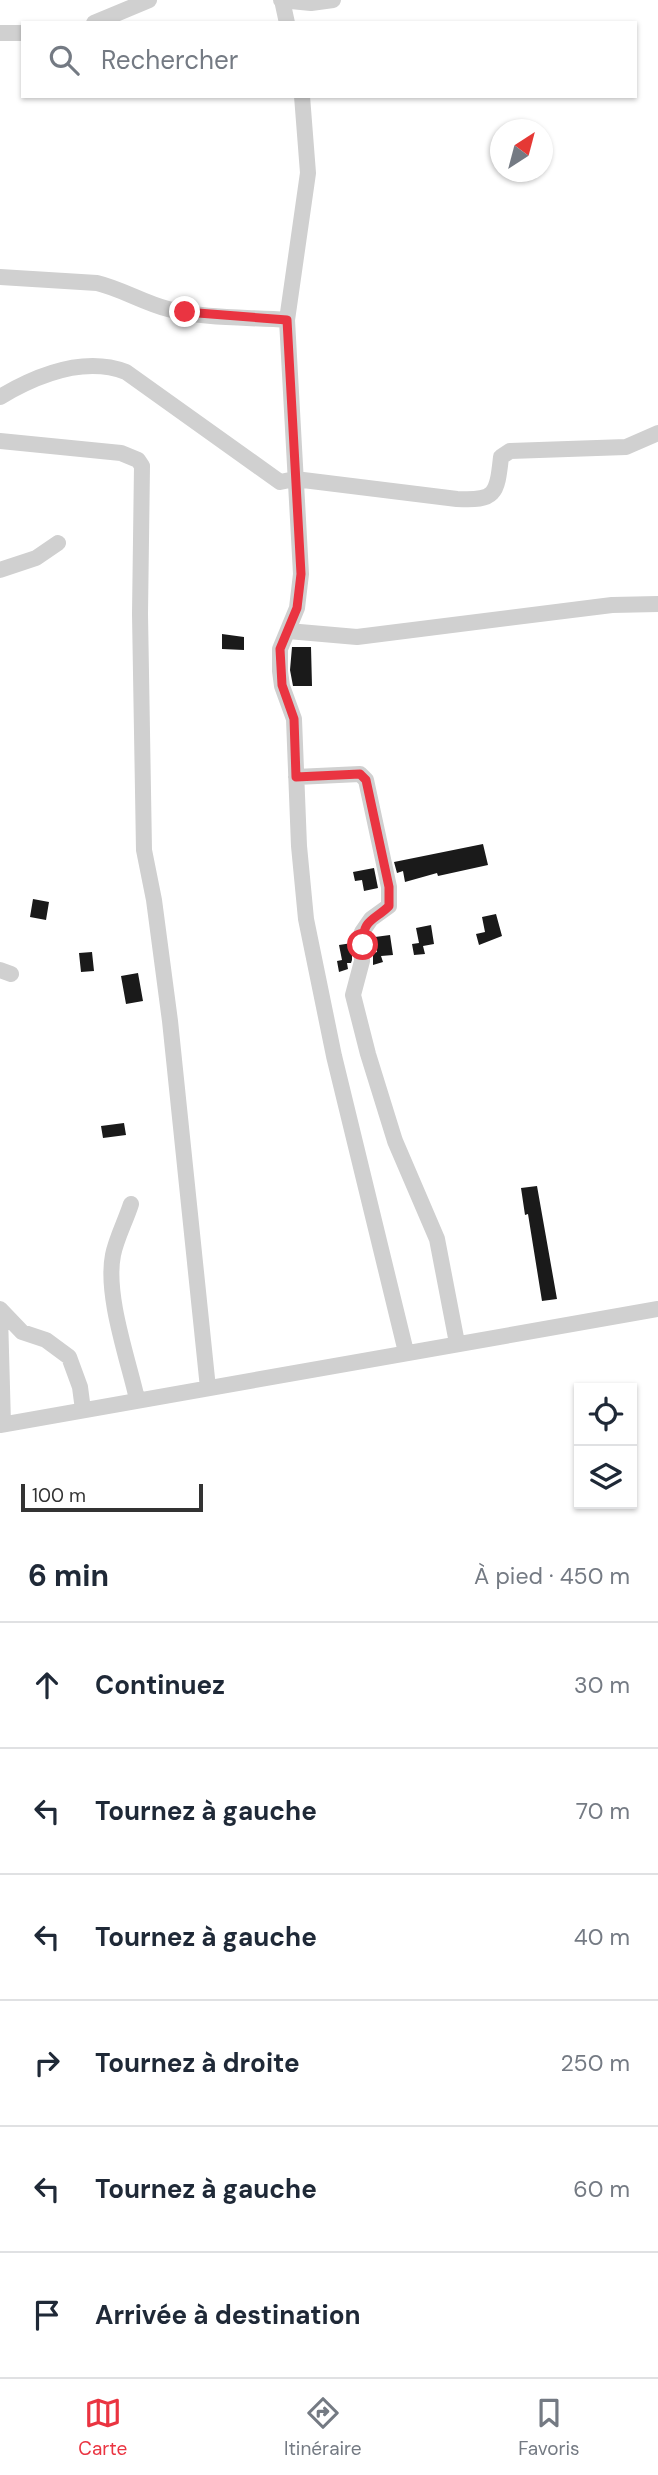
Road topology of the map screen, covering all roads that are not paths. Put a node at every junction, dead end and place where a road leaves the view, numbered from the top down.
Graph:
1 (149, 0) edge
2 (281, 0) edge
3 (333, 0) edge
4 (98, 21) edge
5 (286, 21) edge
6 (0, 33) edge
7 (21, 33) edge
8 (302, 98) edge
9 (0, 277) edge
10 (287, 320) junction
11 (0, 397) edge
12 (658, 433) edge
13 (0, 441) edge
14 (295, 479) junction
15 (58, 543) dead end
16 (0, 570) edge
17 (658, 604) edge
18 (288, 631) junction
19 (296, 777) junction
20 (131, 1204) dead end
21 (0, 1309) edge
22 (658, 1310) edge
23 (0, 1315) edge
24 (457, 1343) junction
25 (406, 1352) junction
26 (208, 1388) junction
27 (137, 1399) junction
28 (83, 1410) junction
29 (1, 1425) edge

1 - 4 street
2 - 3 street
2 - 5 street
6 - 7 street
8 - 10 street
9 - 10 street
10 - 14 street
11 - 14 street
12 - 14 street
13 - 26 street
14 - 18 street
15 - 16 street
17 - 18 street
18 - 19 street
19 - 24 street
19 - 25 street
20 - 27 street
21 - 28 street
22 - 24 street
23 - 29 street
24 - 25 street
25 - 26 street
26 - 27 street
27 - 28 street
28 - 29 street

